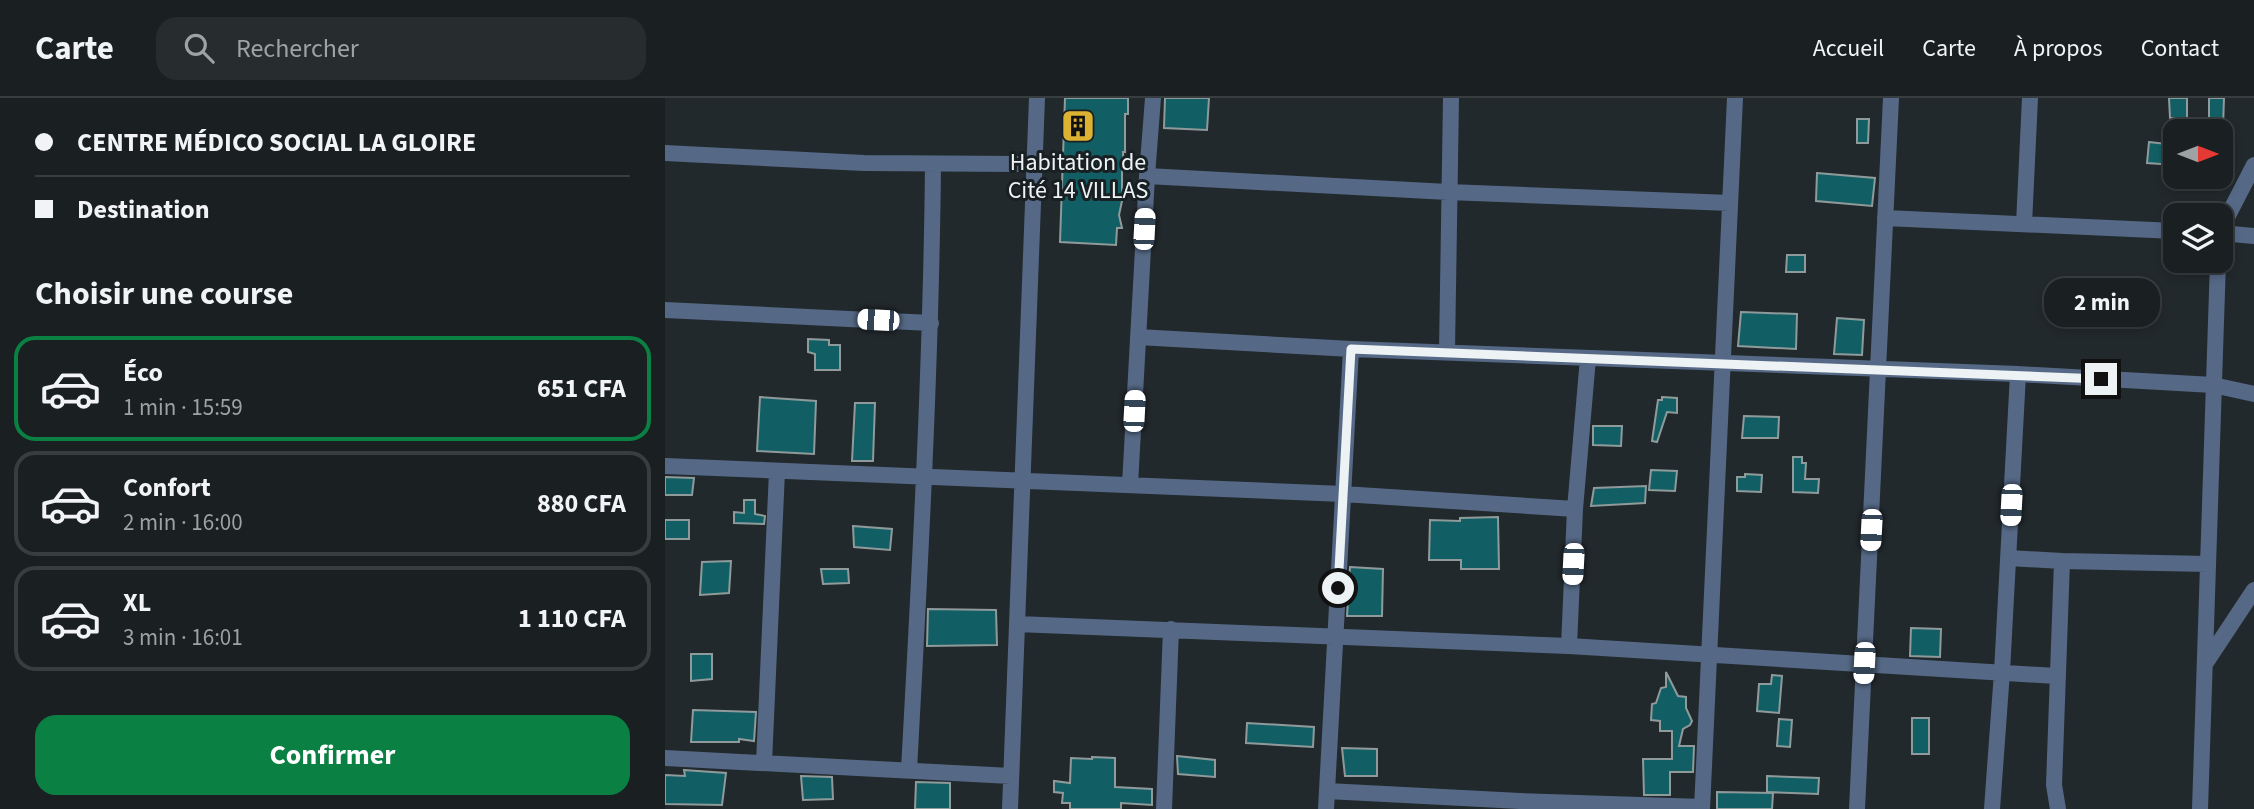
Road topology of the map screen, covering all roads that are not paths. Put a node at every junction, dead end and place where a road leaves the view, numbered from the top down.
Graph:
1 (1037, 98) edge
2 (1153, 98) edge
3 (1451, 98) edge
4 (1735, 98) edge
5 (1891, 98) edge
6 (2030, 98) edge
7 (665, 153) edge
8 (933, 164) junction
9 (1034, 164) junction
10 (2254, 164) edge
11 (1147, 176) junction
12 (1448, 192) junction
13 (1730, 203) junction
14 (2233, 207) edge
15 (1885, 218) junction
16 (2024, 225) junction
17 (2163, 231) edge
18 (2233, 233) edge
19 (2254, 236) edge
20 (2218, 273) edge
21 (665, 310) edge
22 (931, 323) junction
23 (1138, 337) junction
24 (1351, 349) junction
25 (1447, 352) junction
26 (1588, 358) junction
27 (1723, 362) junction
28 (1878, 369) junction
29 (2018, 374) junction
30 (2213, 385) junction
31 (2254, 394) edge
32 (665, 466) edge
33 (777, 471) junction
34 (925, 477) junction
35 (1022, 481) junction
36 (1130, 485) junction
37 (1343, 494) junction
38 (1575, 509) junction
39 (2008, 558) junction
40 (2062, 561) junction
41 (2208, 564) junction
42 (2254, 590) edge
43 (1017, 624) junction
44 (1171, 629) junction
45 (1336, 635) junction
46 (1569, 646) junction
47 (1709, 656) junction
48 (1864, 663) junction
49 (2205, 664) junction
50 (2002, 672) junction
51 (2056, 676) junction
52 (665, 758) edge
53 (764, 763) junction
54 (909, 770) junction
55 (1011, 776) junction
56 (1327, 790) junction
57 (1519, 805) edge
58 (1702, 808) edge
59 (1010, 809) edge
60 (1164, 809) edge
61 (1326, 809) edge
62 (1857, 809) edge
63 (1992, 809) edge
64 (2058, 809) edge
65 (2200, 809) edge

1 - 9 street
2 - 11 street
3 - 12 street
4 - 13 street
5 - 15 street
6 - 16 street
7 - 8 street
8 - 9 street
8 - 22 street
9 - 35 street
10 - 14 street
11 - 12 street
11 - 23 street
12 - 13 street
12 - 25 street
13 - 27 street
15 - 16 street
15 - 28 street
16 - 17 street
18 - 19 street
20 - 30 street
21 - 22 street
22 - 34 street
23 - 24 street
23 - 36 street
24 - 25 street
24 - 37 street
25 - 26 street
26 - 27 street
26 - 38 street
27 - 28 street
27 - 47 street
28 - 29 street
28 - 48 street
29 - 30 street
29 - 39 street
30 - 31 street
30 - 41 street
32 - 33 street
33 - 34 street
33 - 53 street
34 - 35 street
34 - 54 street
35 - 36 street
35 - 43 street
36 - 37 street
37 - 38 street
37 - 45 street
38 - 46 street
39 - 40 street
39 - 50 street
40 - 41 street
40 - 51 street
41 - 49 street
42 - 49 street
43 - 44 street
43 - 55 street
44 - 45 street
44 - 60 street
45 - 46 street
45 - 56 street
46 - 47 street
47 - 48 street
47 - 58 street
48 - 50 street
48 - 62 street
49 - 65 street
50 - 51 street
50 - 63 street
51 - 64 street
52 - 53 street
53 - 54 street
54 - 55 street
55 - 59 street
56 - 57 street
56 - 61 street
57 - 58 street

